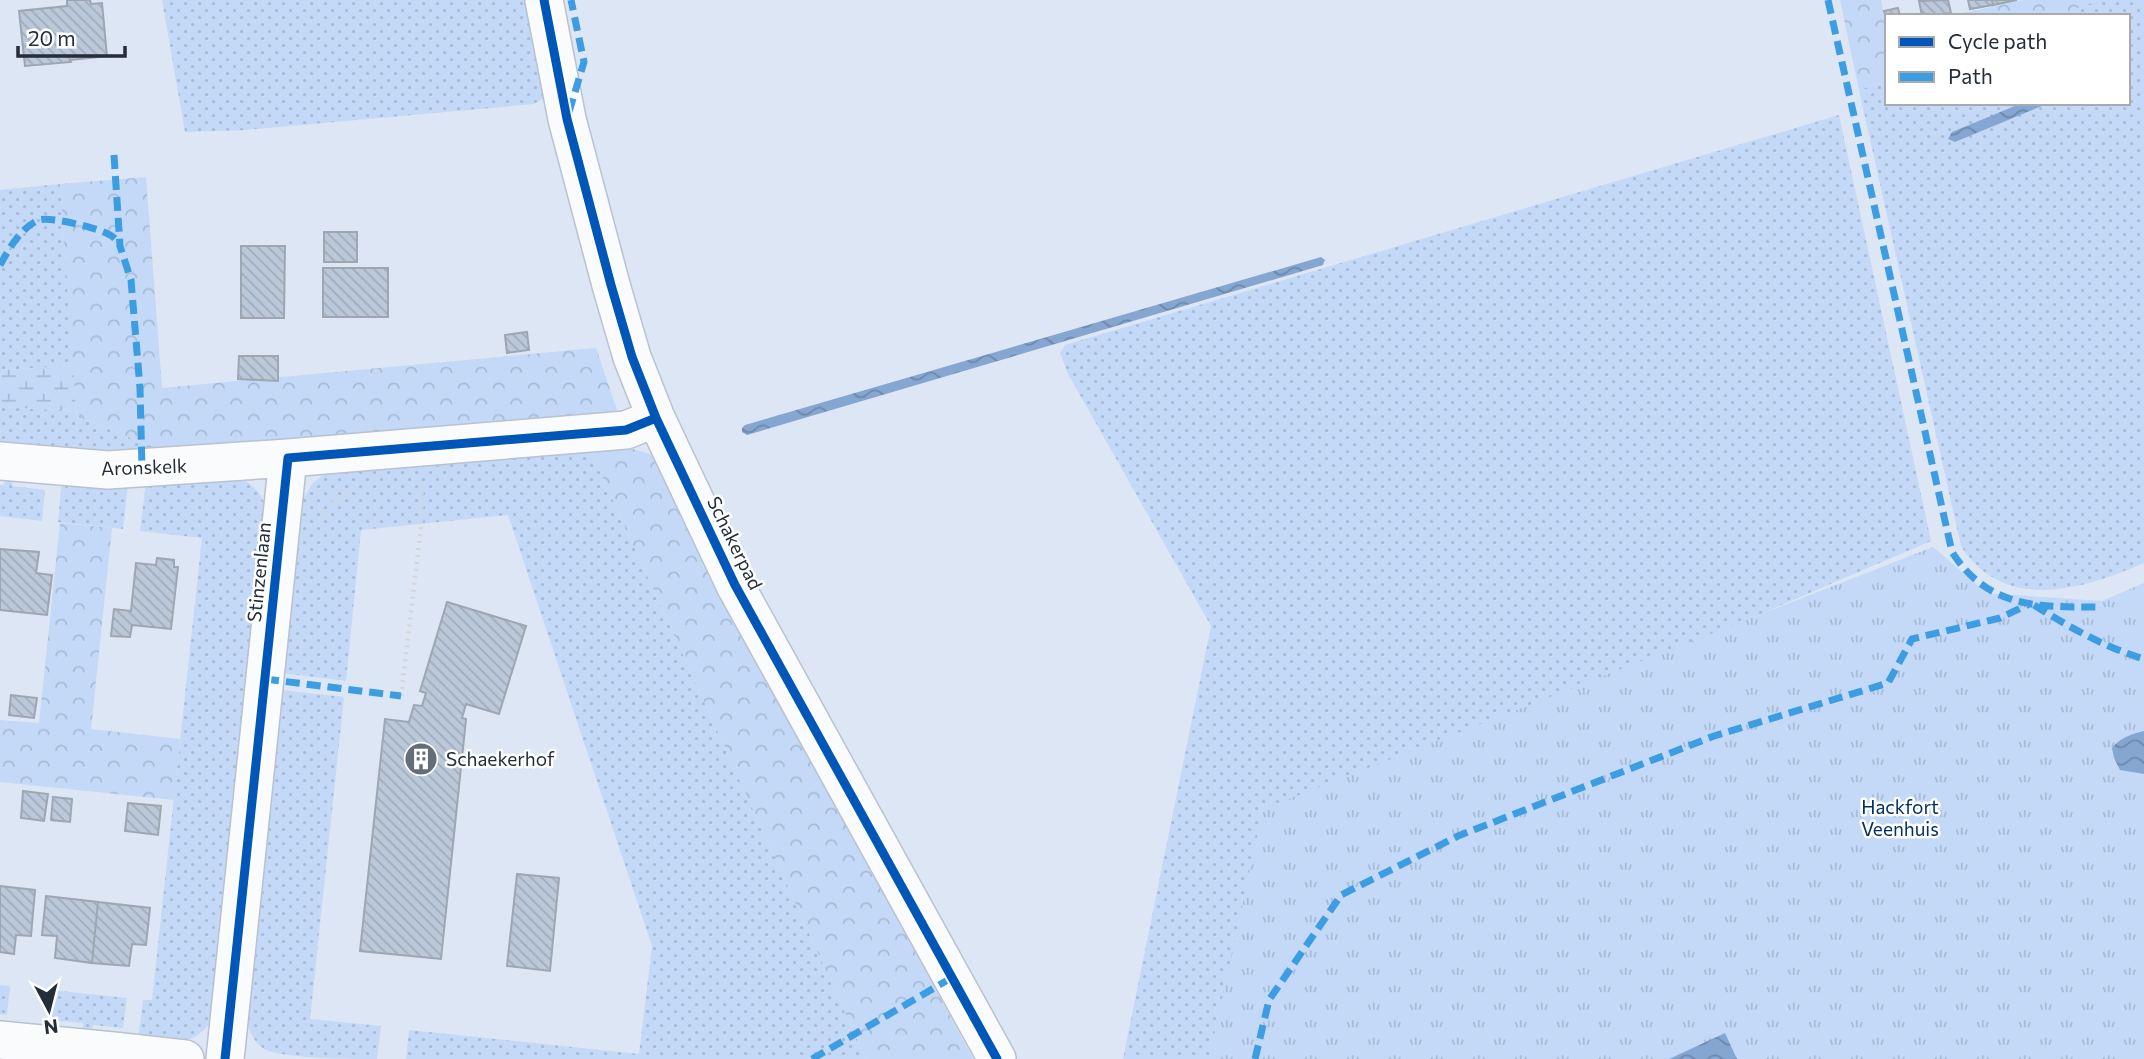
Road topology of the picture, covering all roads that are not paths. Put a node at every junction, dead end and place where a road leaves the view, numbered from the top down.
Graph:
1 (544, 0) edge
2 (656, 418) junction
3 (288, 458) junction
4 (0, 461) edge
5 (0, 1040) edge
6 (113, 1055) edge
7 (185, 1059) edge
8 (225, 1059) edge
9 (997, 1059) edge

1 - 2 street, Schakerpad
2 - 3 street
2 - 9 street, Schakerpad
3 - 4 street, Aronskelk
3 - 8 street, Stinzenlaan
5 - 6 street
6 - 7 street

